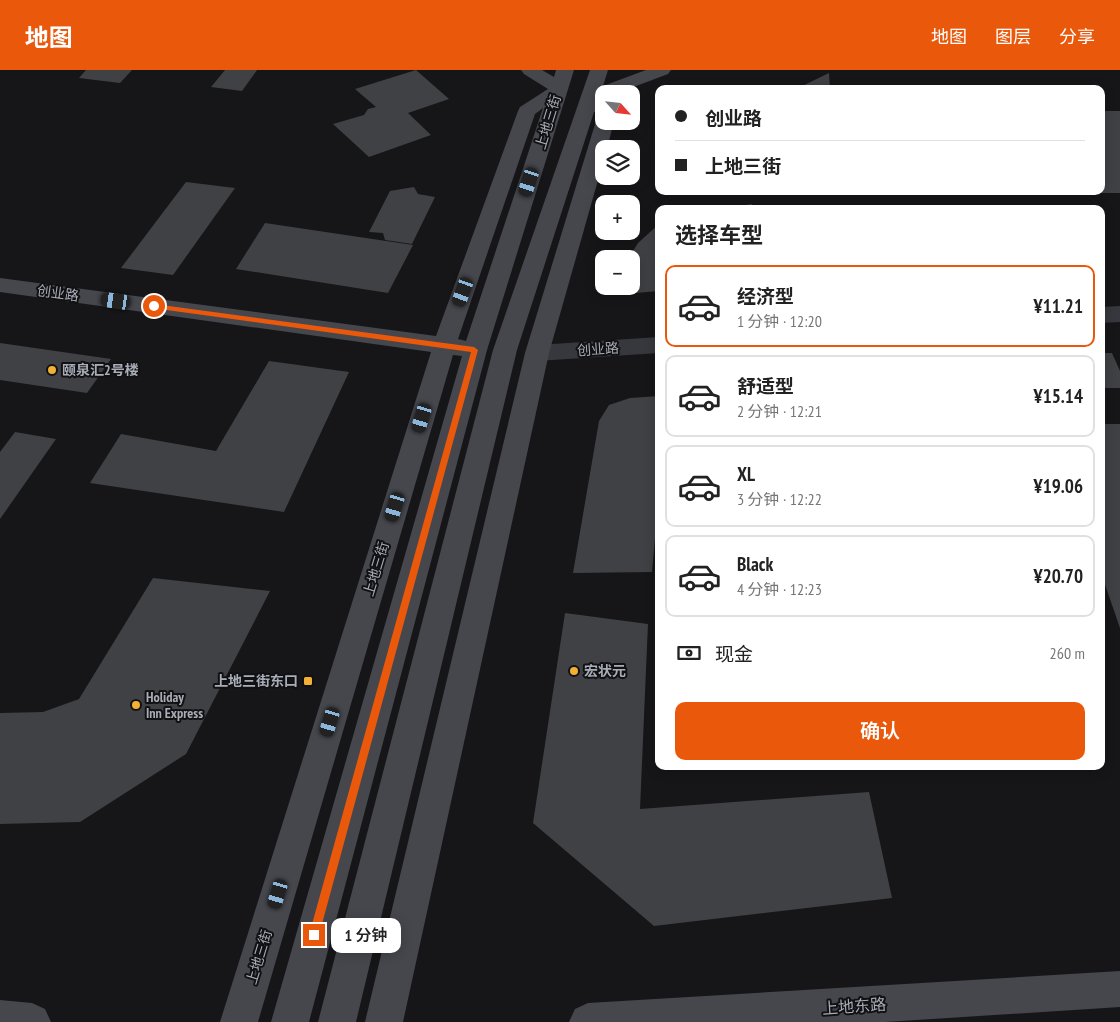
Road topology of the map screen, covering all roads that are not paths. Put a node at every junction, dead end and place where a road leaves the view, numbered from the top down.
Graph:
1 (530, 70) edge
2 (599, 70) edge
3 (662, 70) edge
4 (562, 80) edge
5 (592, 96) junction
6 (595, 102) edge
7 (601, 130) edge
8 (0, 285) edge
9 (1120, 314) edge
10 (1105, 315) edge
11 (655, 345) edge
12 (444, 346) junction
13 (474, 350) junction
14 (504, 350) junction
15 (537, 353) junction
16 (1120, 989) edge
17 (0, 1019) edge
18 (32, 1022) edge
19 (240, 1022) edge
20 (290, 1022) edge
21 (337, 1022) edge
22 (384, 1022) edge
23 (588, 1022) edge

1 - 4 main road
2 - 5 main road
3 - 5 main road
4 - 12 main road, 上地三街
4 - 13 main road, 上地三街
5 - 6 main road
5 - 14 main road
7 - 15 main road
8 - 12 main road, 创业路
9 - 10 street
11 - 15 street, 创业路
12 - 13 main road, 创业路
12 - 19 main road, 上地三街
13 - 20 main road, 上地三街
14 - 15 main road
14 - 21 main road
15 - 22 main road
16 - 23 main road, 上地东路
17 - 18 main road

